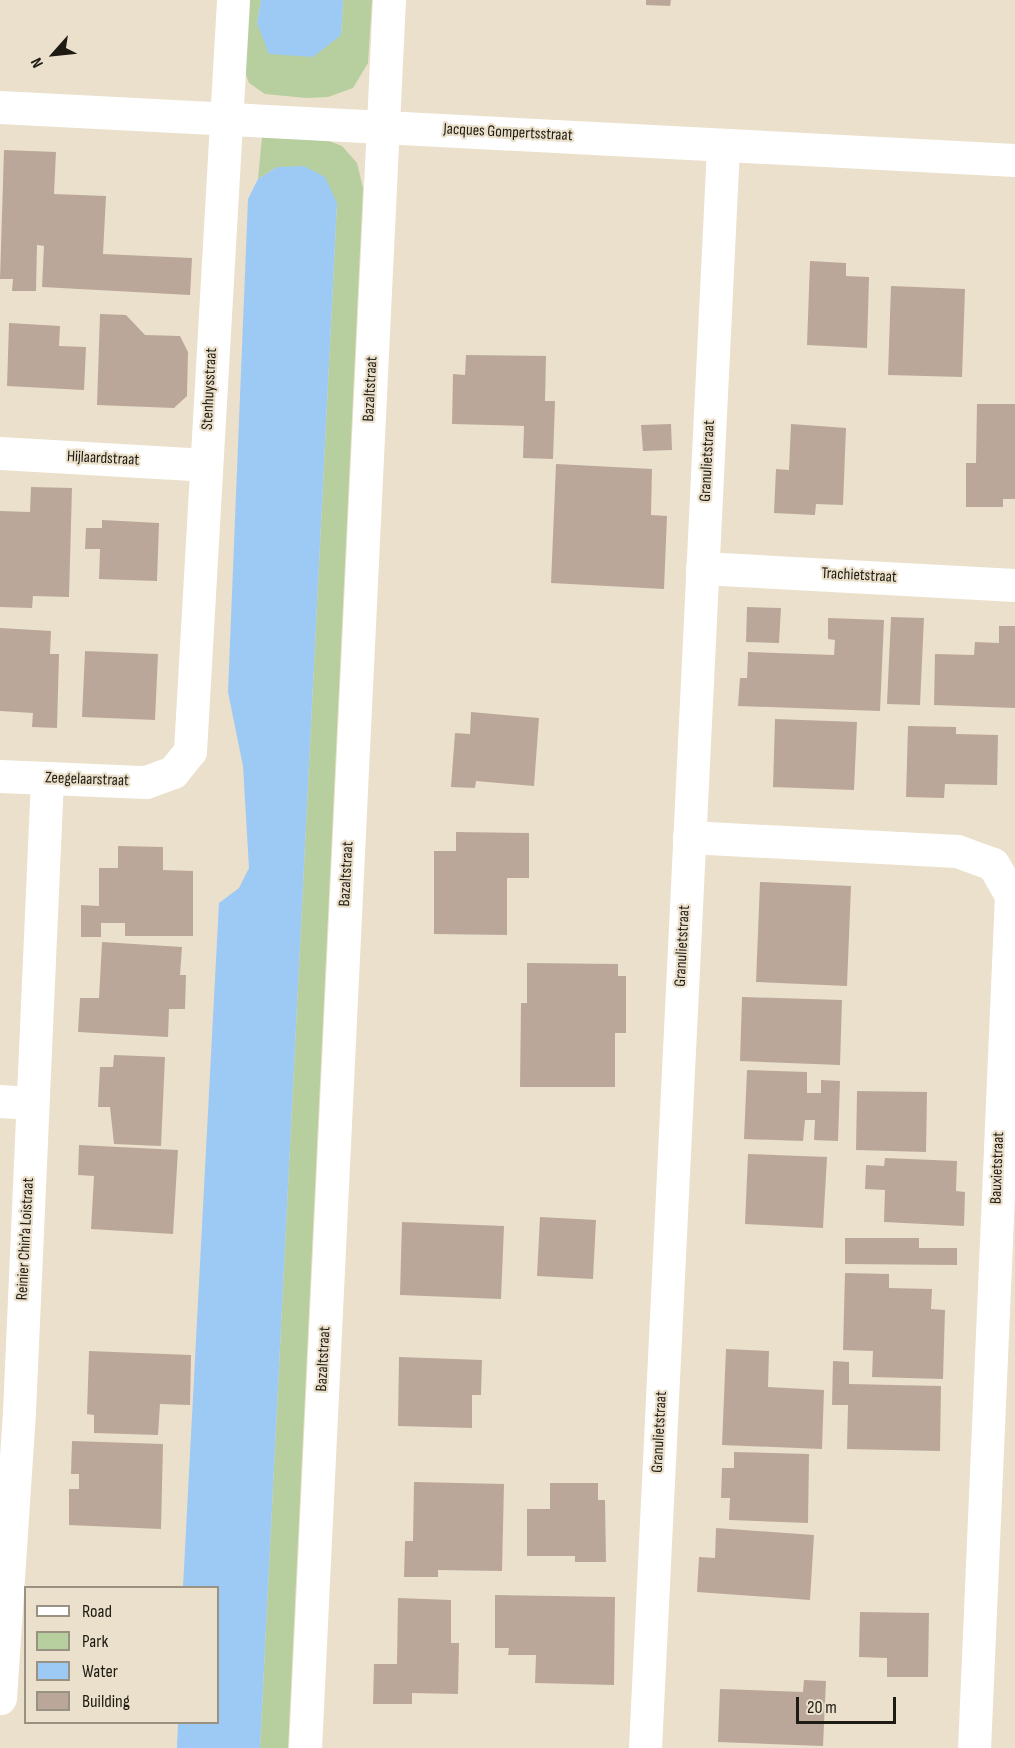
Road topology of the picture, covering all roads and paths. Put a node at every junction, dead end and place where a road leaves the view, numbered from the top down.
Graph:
1 (233, 0) edge
2 (389, 0) edge
3 (0, 107) edge
4 (225, 118) junction
5 (383, 126) junction
6 (723, 145) junction
7 (1015, 160) edge
8 (0, 453) edge
9 (206, 465) junction
10 (702, 568) junction
11 (1015, 585) edge
12 (173, 772) joint
13 (0, 776) edge
14 (47, 779) junction
15 (689, 837) junction
16 (0, 1101) edge
17 (32, 1103) junction
18 (9, 1412) edge
19 (0, 1698) edge
20 (305, 1748) edge
21 (645, 1748) edge
22 (974, 1748) edge

1 - 4 street, Stenhuysstraat
2 - 5 street, Bazaltstraat
3 - 4 street, Jacques Gompertsstraat
4 - 5 street, Jacques Gompertsstraat
4 - 9 street, Stenhuysstraat
5 - 6 street, Jacques Gompertsstraat
5 - 20 street, Bazaltstraat
6 - 7 street, Jacques Gompertsstraat
6 - 10 street, Granulietstraat
8 - 9 street, Hijlaardstraat
9 - 12 street, Stenhuysstraat
10 - 11 street, Trachietstraat
10 - 15 street, Granulietstraat
12 - 14 street, Zeegelaarstraat
13 - 14 street, Zeegelaarstraat
14 - 17 street, Reinier Chin'a Loistraat
15 - 21 street, Granulietstraat
15 - 22 street, Bauxietstraat
16 - 17 street
17 - 18 street, Reinier Chin'a Loistraat
18 - 19 street, Reinier Chin'a Loistraat

